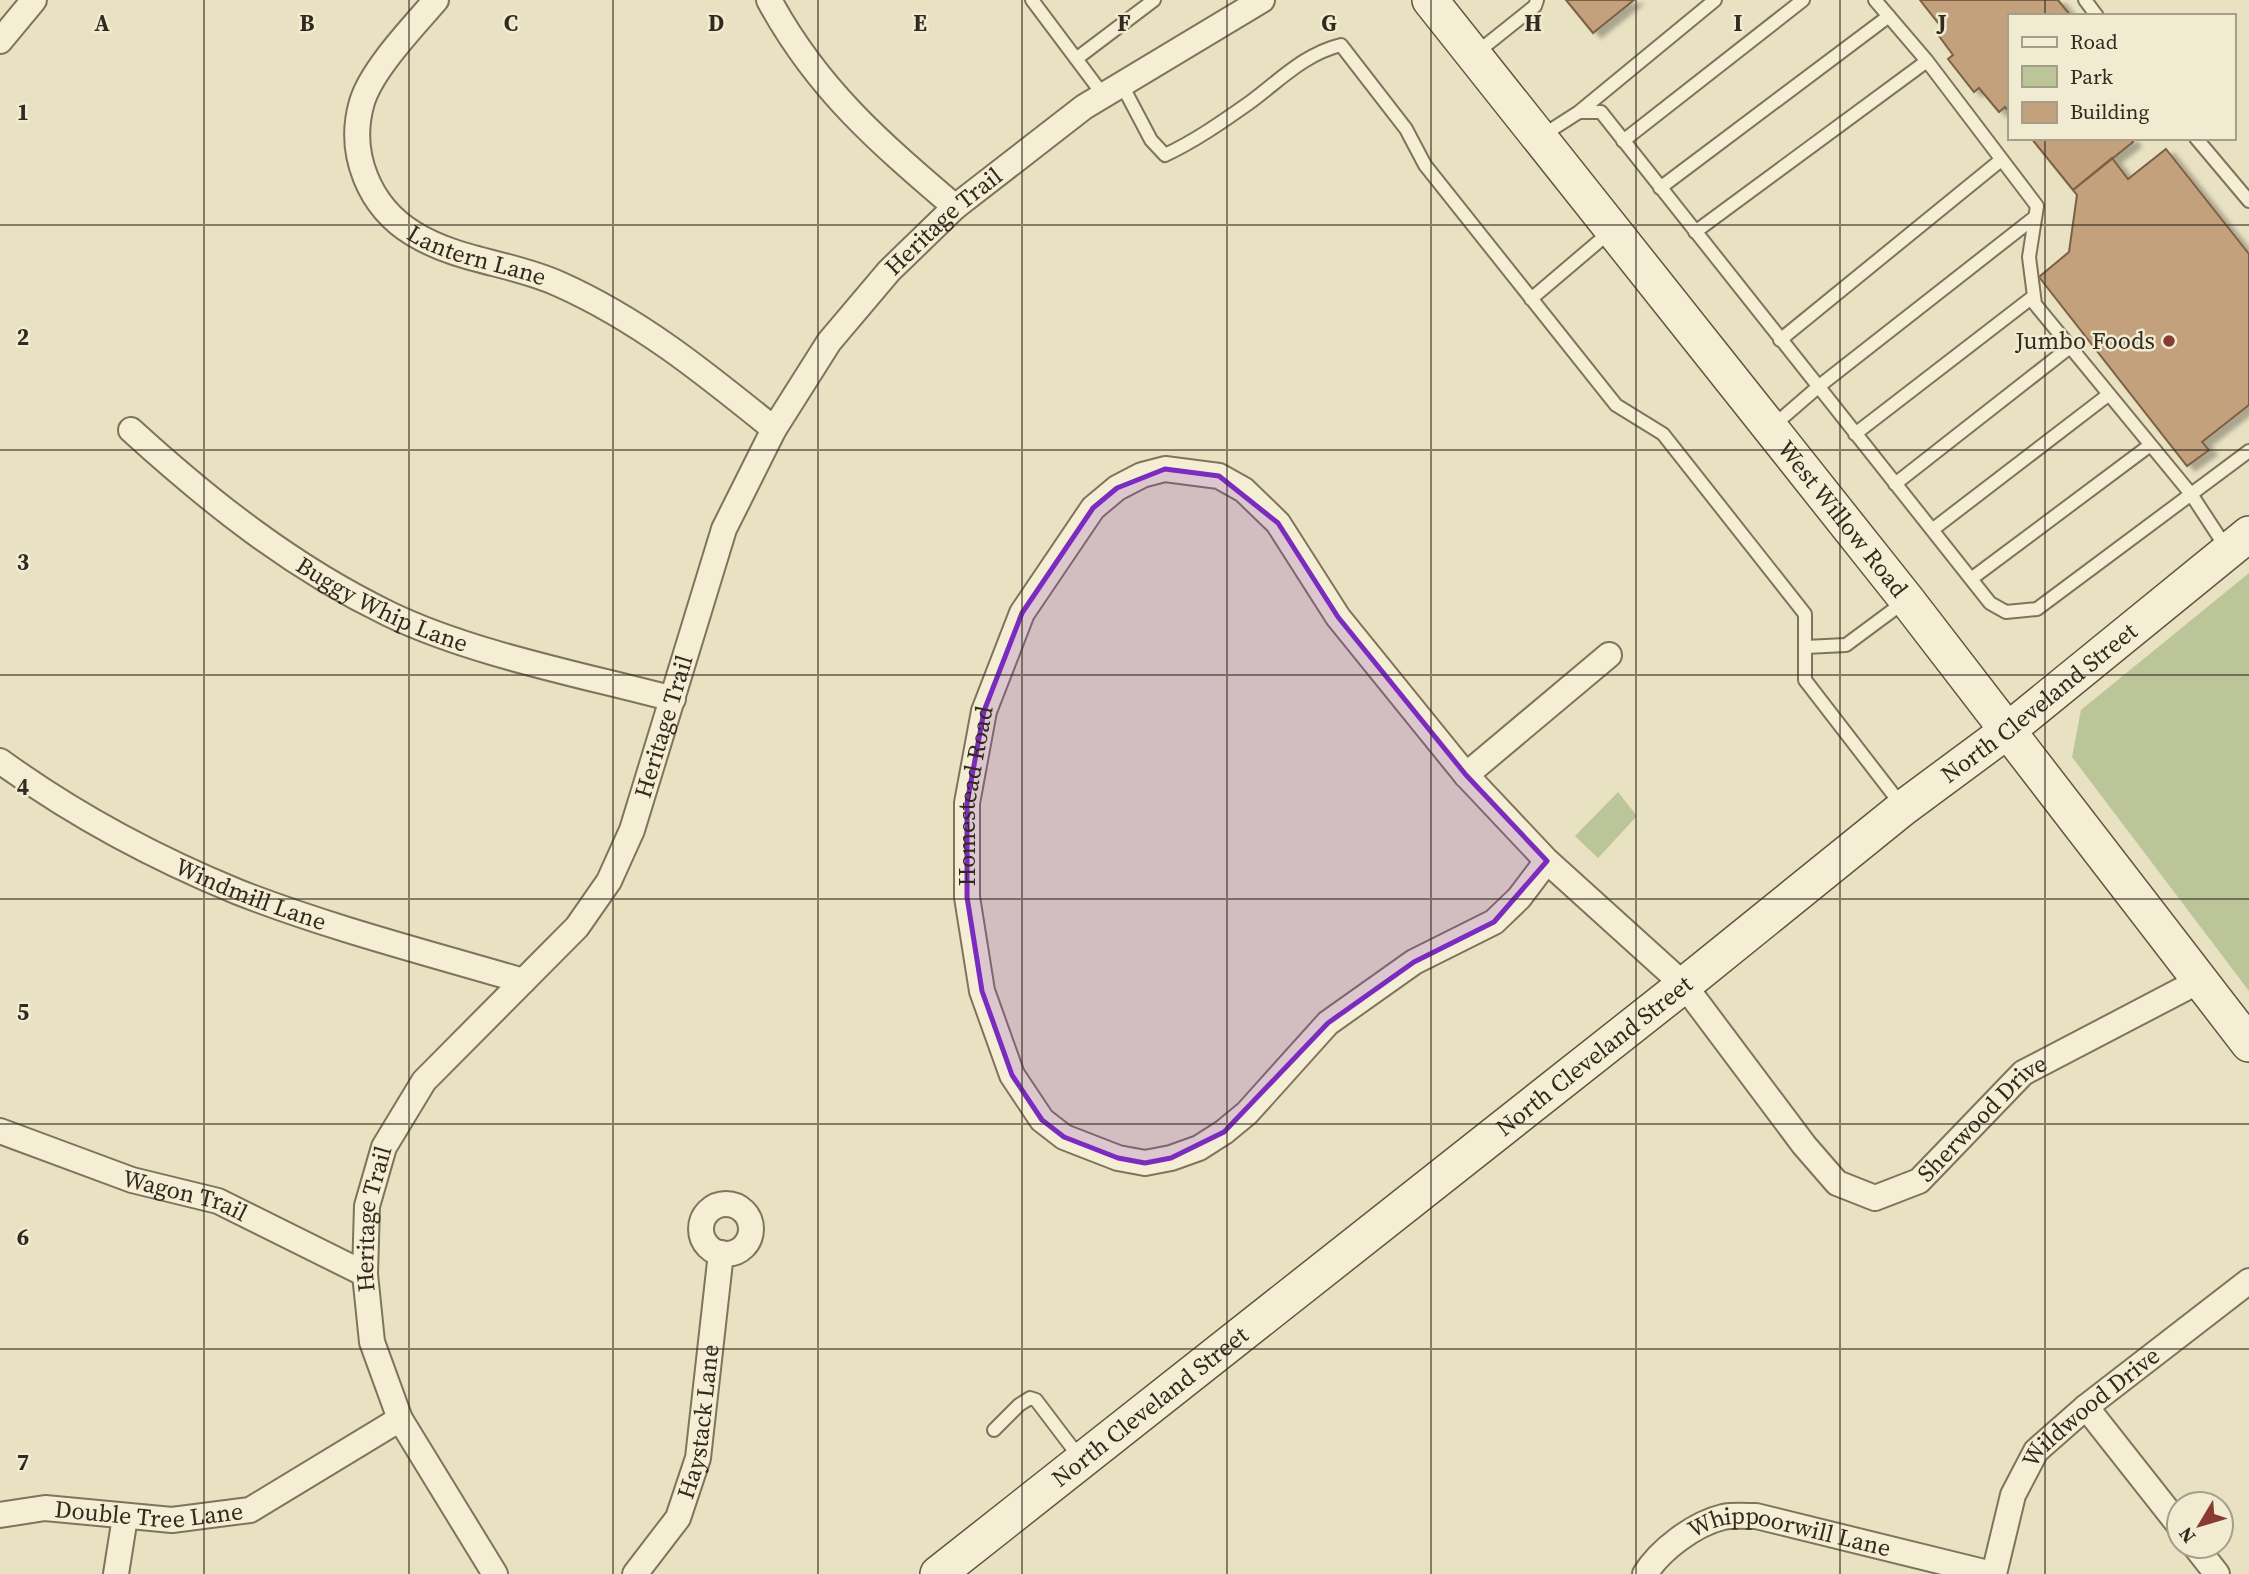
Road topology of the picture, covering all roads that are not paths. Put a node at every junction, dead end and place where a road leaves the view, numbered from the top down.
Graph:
1 (34, 0) edge
2 (436, 0) edge
3 (769, 0) edge
4 (1031, 0) edge
5 (1154, 0) edge
6 (1261, 0) edge
7 (1430, 0) edge
8 (1537, 0) edge
9 (1715, 0) edge
10 (1803, 0) edge
11 (1875, 0) edge
12 (1889, 16) junction
13 (0, 41) edge
14 (1474, 55) junction
15 (1076, 59) junction
16 (1927, 61) junction
17 (1113, 90) junction
18 (1579, 112) junction
19 (1540, 138) junction
20 (2198, 140) edge
21 (1623, 141) junction
22 (2001, 160) junction
23 (1660, 188) junction
24 (2249, 201) edge
25 (955, 206) junction
26 (2035, 217) junction
27 (1613, 230) junction
28 (1695, 232) junction
29 (2034, 296) junction
30 (1531, 299) junction
31 (1780, 340) junction
32 (2070, 347) junction
33 (1818, 387) junction
34 (2108, 395) junction
35 (1771, 428) junction
36 (774, 429) junction
37 (131, 430) dead end
38 (1855, 434) junction
39 (2149, 446) junction
40 (2249, 451) edge
41 (1895, 484) junction
42 (2191, 494) junction
43 (1932, 530) junction
44 (2238, 542) edge
45 (1971, 579) junction
46 (1907, 600) junction
47 (1805, 646) junction
48 (1609, 655) dead end
49 (673, 699) junction
50 (2007, 731) junction
51 (0, 761) edge
52 (1466, 775) junction
53 (1903, 808) junction
54 (1547, 861) junction
55 (523, 981) junction
56 (2199, 981) junction
57 (1684, 985) junction
58 (2249, 1044) edge
59 (0, 1131) edge
60 (721, 1253) dead end
61 (365, 1273) junction
62 (2249, 1281) edge
63 (2086, 1407) junction
64 (400, 1419) junction
65 (994, 1430) dead end
66 (1082, 1461) junction
67 (2165, 1507) edge
68 (0, 1515) edge
69 (125, 1517) junction
70 (2206, 1560) edge
71 (116, 1574) edge
72 (495, 1574) edge
73 (635, 1574) edge
74 (938, 1574) edge
75 (1645, 1574) edge
76 (1993, 1574) edge
77 (2217, 1574) edge

1 - 13 street
2 - 36 street, Lantern Lane
3 - 25 street
4 - 15 lane
5 - 15 lane
6 - 17 street, Heritage Trail
7 - 14 street, West Willow Road
8 - 14 lane
9 - 18 lane
10 - 21 lane
11 - 12 lane
12 - 16 lane
12 - 23 lane
14 - 19 street, West Willow Road
15 - 17 lane
16 - 22 lane
16 - 28 lane
17 - 25 street, Heritage Trail
17 - 30 lane
18 - 19 lane
18 - 21 lane
19 - 27 street, West Willow Road
20 - 24 lane
21 - 23 lane
22 - 26 lane
22 - 31 lane
23 - 28 lane
25 - 36 street, Heritage Trail
26 - 29 lane
26 - 33 lane
27 - 30 lane
27 - 35 street, West Willow Road
28 - 31 lane
29 - 32 lane
29 - 38 lane
30 - 47 lane
31 - 33 lane
32 - 34 lane
32 - 41 lane
33 - 35 lane
33 - 38 lane
34 - 39 lane
34 - 43 lane
35 - 46 street, West Willow Road
36 - 49 street, Heritage Trail
37 - 49 street, Buggy Whip Lane
38 - 41 lane
39 - 42 lane
39 - 45 lane
40 - 42 lane
41 - 43 lane
42 - 44 lane
42 - 45 lane
43 - 45 lane
44 - 50 street, North Cleveland Street
46 - 47 lane
46 - 50 street, West Willow Road
47 - 53 lane
48 - 52 street
49 - 55 street, Heritage Trail
50 - 53 street, North Cleveland Street
50 - 56 street, West Willow Road
51 - 55 street, Windmill Lane
52 - 54 street, Homestead Road
52 - 54 street, Homestead Road
53 - 57 street, North Cleveland Street
54 - 57 street, Homestead Road
55 - 61 street, Heritage Trail
56 - 57 street, Sherwood Drive
56 - 58 street, West Willow Road
57 - 66 street, North Cleveland Street
59 - 61 street, Wagon Trail
60 - 73 street, Haystack Lane
61 - 64 street, Heritage Trail
62 - 63 street, Wildwood Drive
63 - 67 street
63 - 76 street, Wildwood Drive
64 - 69 street, Double Tree Lane
64 - 72 street, Heritage Trail
65 - 66 lane
66 - 74 street, North Cleveland Street
68 - 69 street, Double Tree Lane
69 - 71 street
70 - 77 street
75 - 76 street, Whippoorwill Lane

